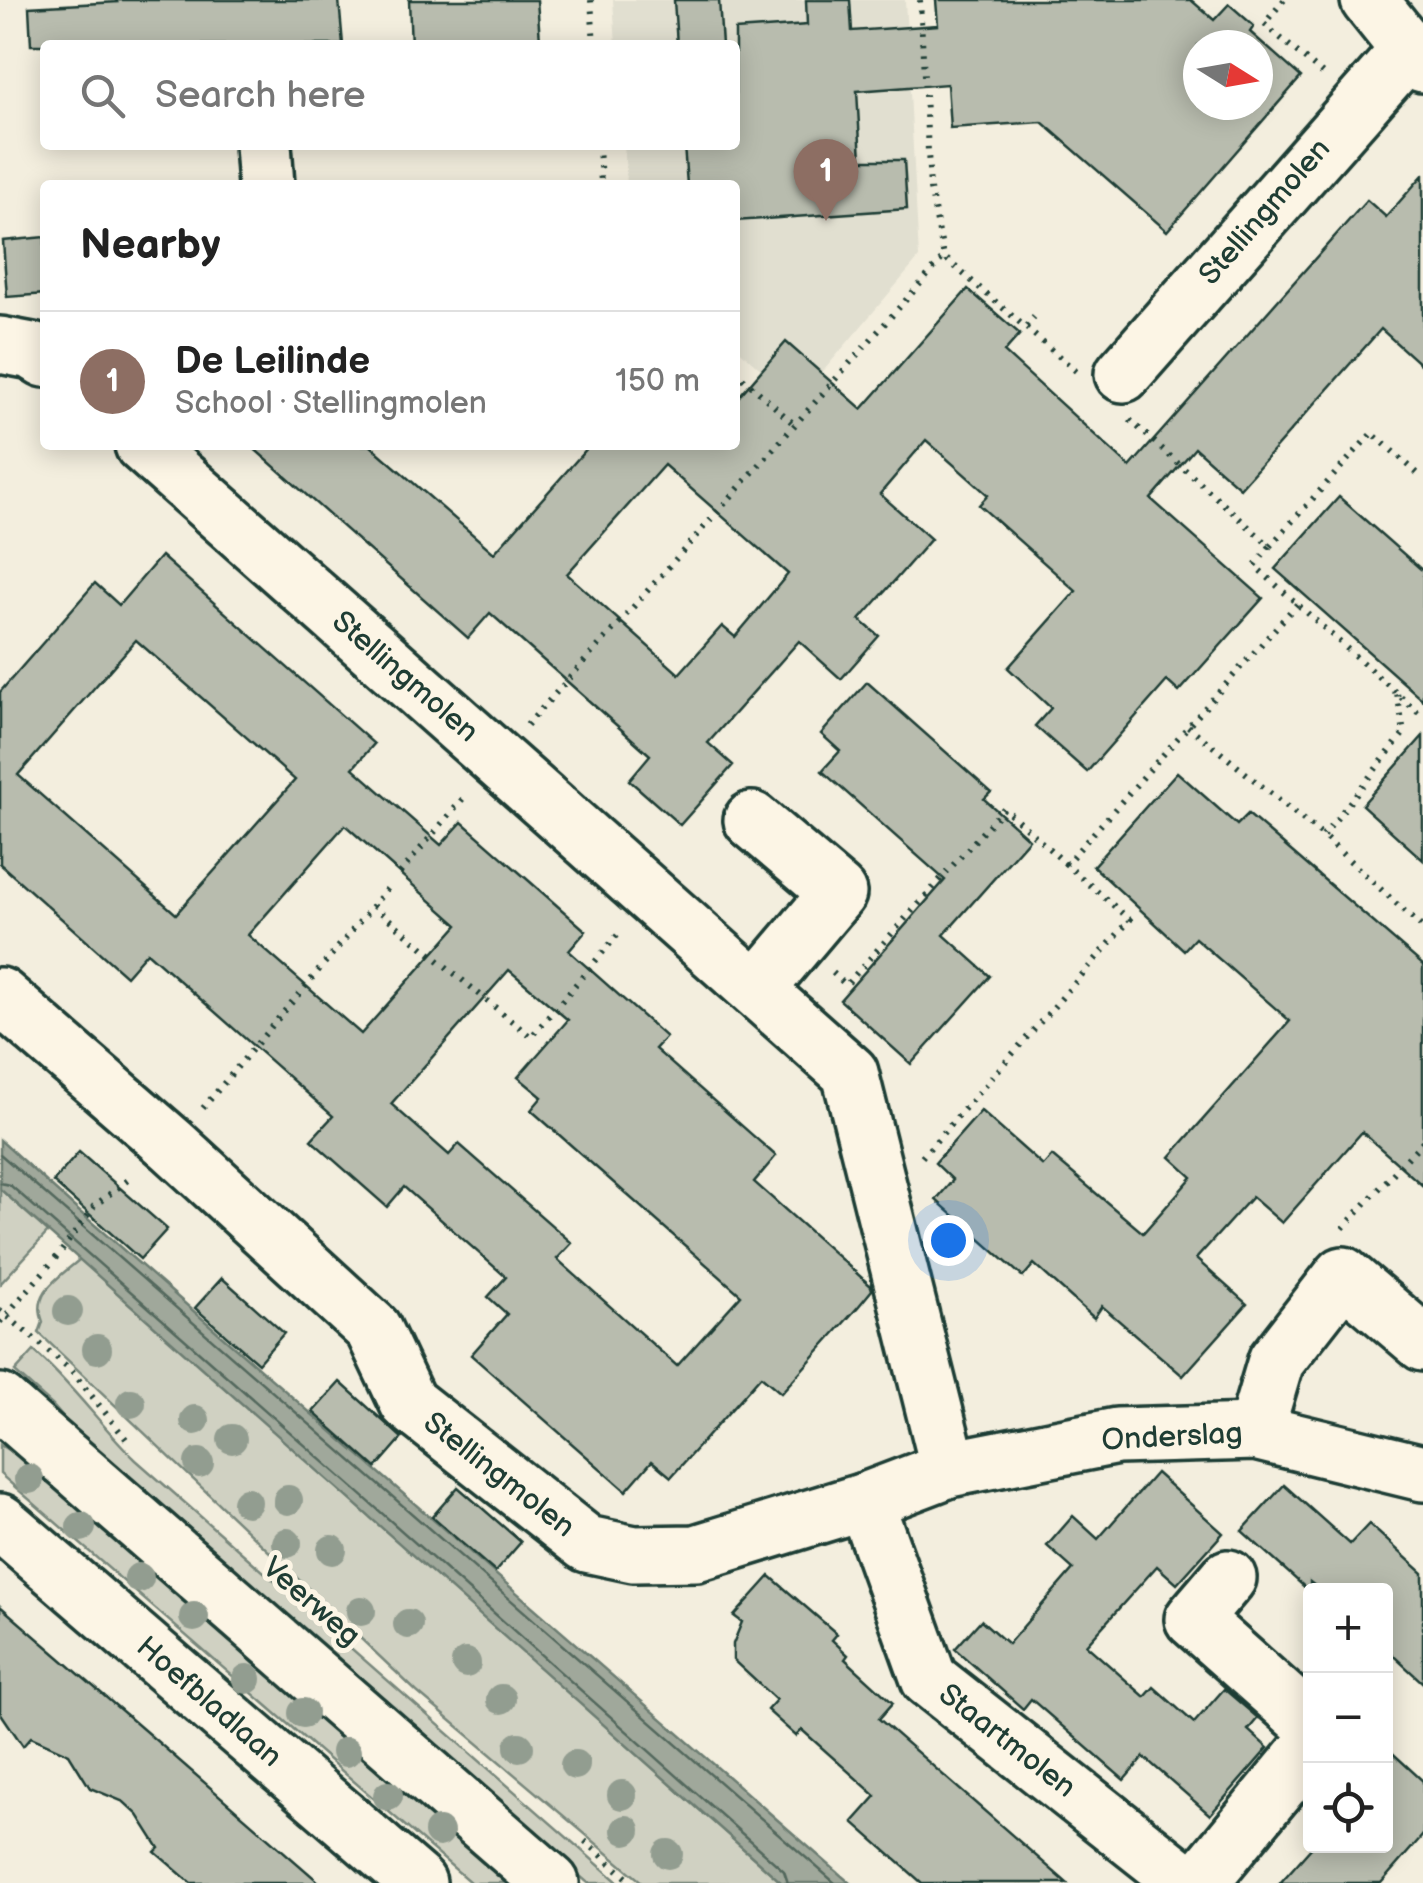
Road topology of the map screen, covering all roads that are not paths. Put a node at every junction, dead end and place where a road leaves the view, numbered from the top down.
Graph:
1 (1369, 0) edge
2 (1416, 57) edge
3 (263, 150) edge
4 (266, 180) edge
5 (0, 345) edge
6 (40, 356) edge
7 (1123, 374) dead end
8 (153, 450) edge
9 (752, 820) dead end
10 (757, 989) junction
11 (0, 996) edge
12 (1423, 1343) edge
13 (0, 1402) edge
14 (1255, 1432) junction
15 (949, 1469) junction
16 (1423, 1473) edge
17 (864, 1501) junction
18 (0, 1522) edge
19 (1228, 1578) dead end
20 (1303, 1717) edge
21 (1303, 1757) edge
22 (418, 1883) edge
23 (551, 1883) edge
24 (1187, 1883) edge
25 (1199, 1883) edge

1 - 2 street
2 - 7 street, Stellingmolen
3 - 4 street
5 - 6 street
8 - 10 street, Stellingmolen
9 - 10 street
10 - 15 street, Stellingmolen
11 - 17 street, Stellingmolen
12 - 14 street
13 - 23 street, Veerweg
14 - 15 street, Onderslag
14 - 16 street, Onderslag
15 - 17 street, Onderslag
17 - 24 street, Staartmolen
18 - 22 street, Hoefbladlaan
19 - 20 street
21 - 25 street

